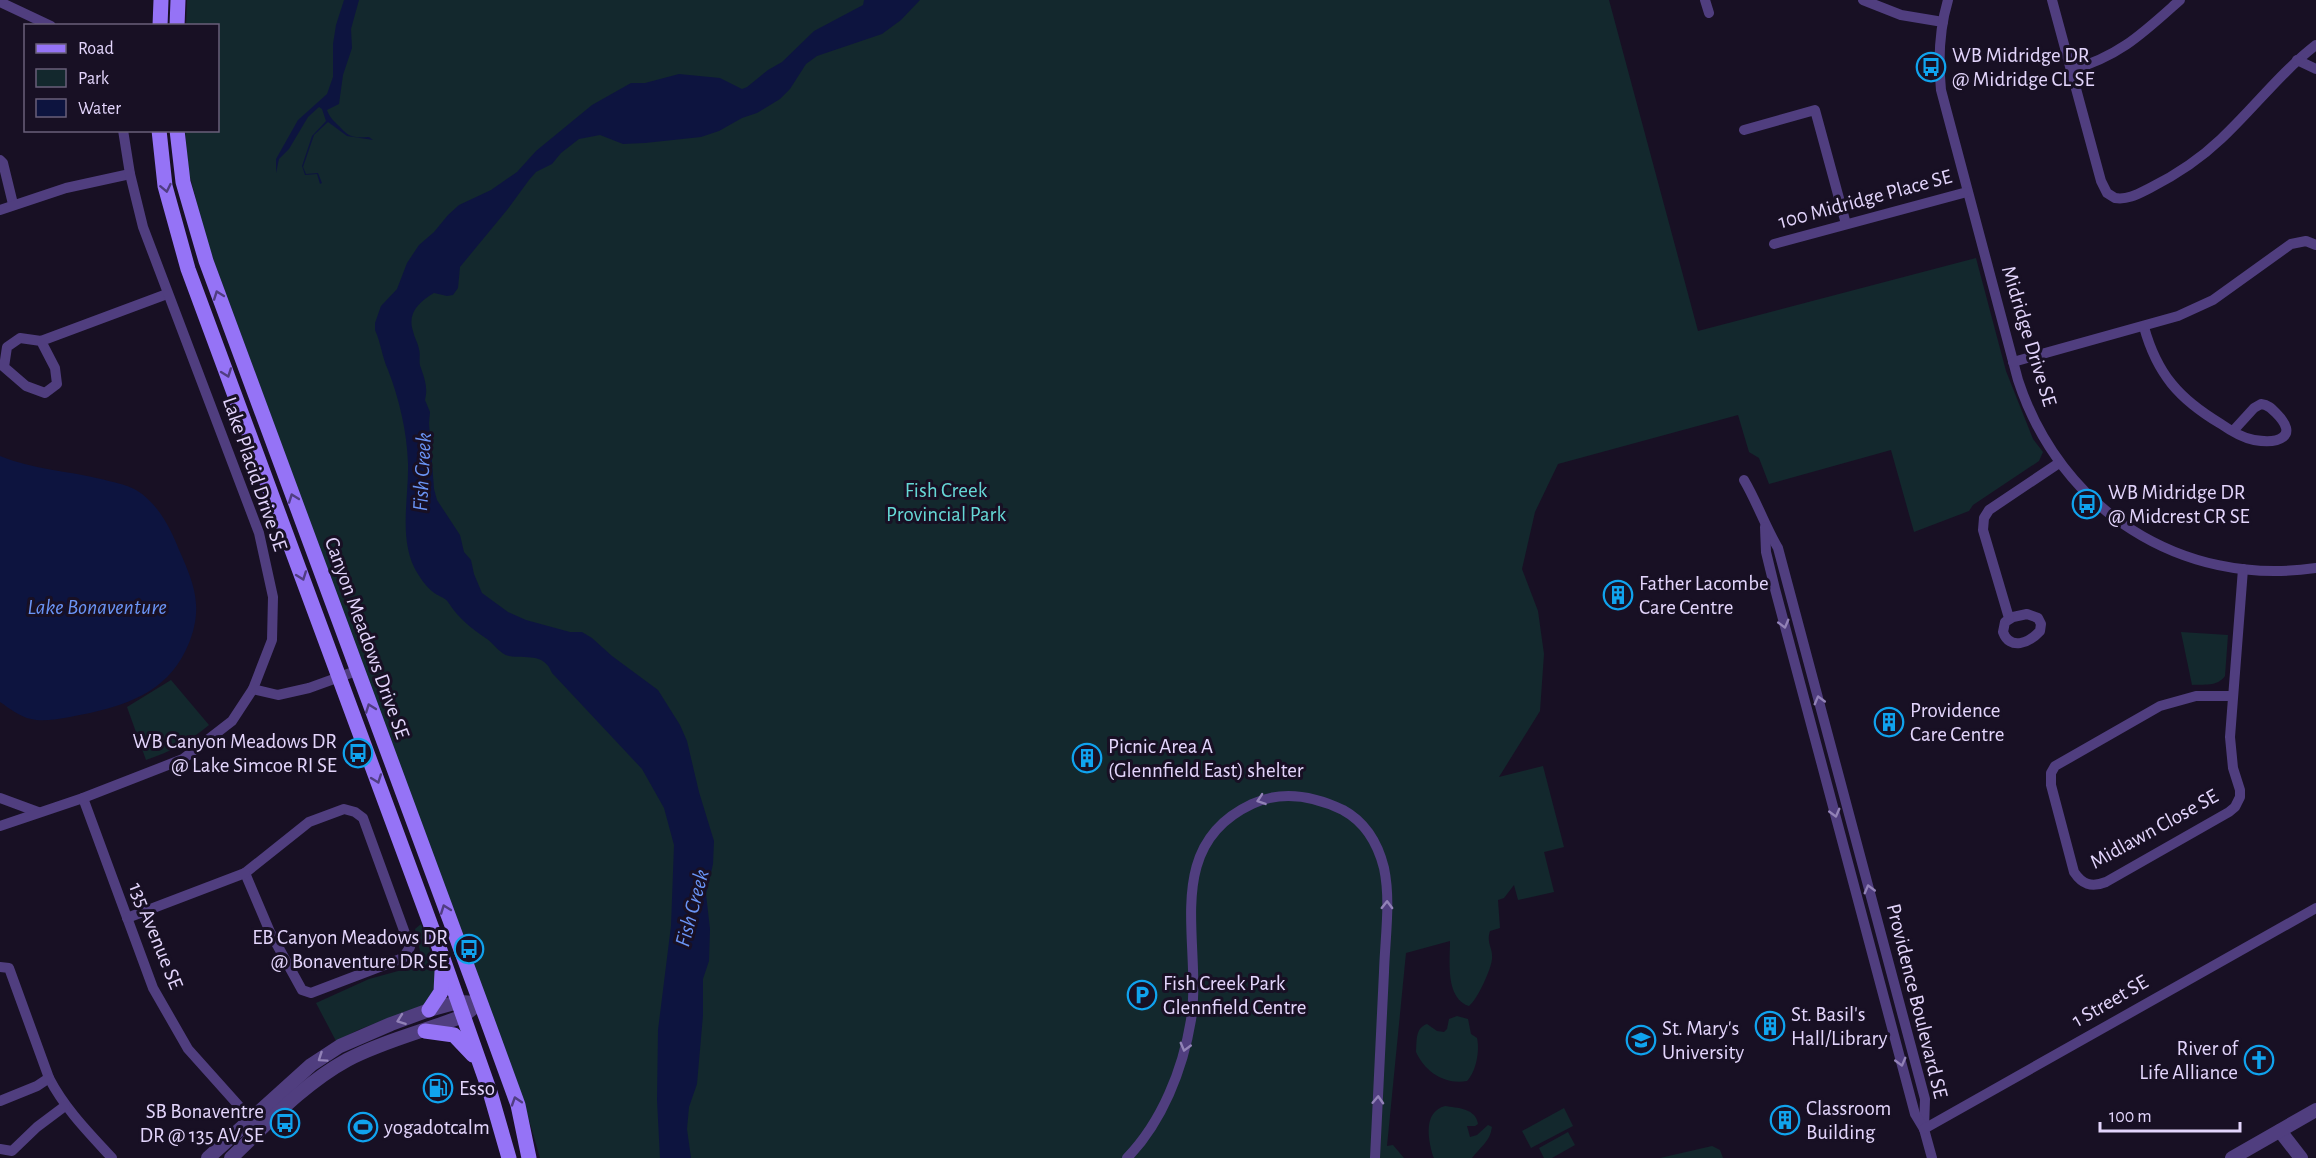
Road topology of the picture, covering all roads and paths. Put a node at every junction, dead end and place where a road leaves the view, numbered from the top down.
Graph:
1 (161, 0) edge
2 (178, 0) edge
3 (1705, 0) edge
4 (1863, 0) edge
5 (1948, 0) edge
6 (2052, 0) edge
7 (2180, 0) edge
8 (0, 2) edge
9 (1709, 13) dead end
10 (1942, 22) junction
11 (47, 24) edge
12 (159, 24) edge
13 (177, 24) edge
14 (2316, 45) edge
15 (2297, 60) junction
16 (2316, 69) edge
17 (2071, 70) junction
18 (1744, 130) dead end
19 (123, 132) edge
20 (159, 132) edge
21 (177, 132) edge
22 (0, 160) edge
23 (130, 174) junction
24 (1967, 192) junction
25 (13, 204) junction
26 (0, 210) edge
27 (1846, 224) junction
28 (1774, 244) dead end
29 (2316, 245) edge
30 (167, 294) junction
31 (2144, 327) junction
32 (41, 341) junction
33 (2013, 362) junction
34 (2233, 431) junction
35 (2059, 463) junction
36 (1744, 480) dead end
37 (2316, 568) edge
38 (2243, 569) junction
39 (2009, 618) dead end
40 (356, 671) junction
41 (340, 678) junction
42 (253, 689) junction
43 (2233, 696) junction
44 (0, 798) edge
45 (83, 798) junction
46 (38, 813) junction
47 (0, 826) edge
48 (245, 873) junction
49 (2316, 908) edge
50 (127, 918) junction
51 (440, 950) junction
52 (0, 967) edge
53 (480, 1003) junction
54 (460, 1009) junction
55 (429, 1010) junction
56 (425, 1030) junction
57 (479, 1061) junction
58 (49, 1078) junction
59 (0, 1101) edge
60 (65, 1106) junction
61 (2316, 1110) edge
62 (250, 1119) junction
63 (1924, 1129) junction
64 (261, 1130) junction
65 (2280, 1131) junction
66 (0, 1149) edge
67 (112, 1158) edge
68 (208, 1158) edge
69 (231, 1158) edge
70 (509, 1158) edge
71 (529, 1158) edge
72 (1127, 1158) edge
73 (1375, 1158) edge
74 (1932, 1158) edge
75 (2232, 1158) edge
76 (2301, 1158) edge

1 - 12 main road
2 - 13 main road
3 - 9 street
4 - 10 street
5 - 10 street, Midridge Drive SE
6 - 17 street
7 - 17 street
8 - 11 street
10 - 24 street, Midridge Drive SE
14 - 15 street
15 - 16 street
15 - 17 street
18 - 27 street
19 - 23 street, Lake Placid Drive SE
20 -> 41 main road, Canyon Meadows Drive SE
40 -> 21 main road, Canyon Meadows Drive SE
22 - 25 street
23 - 25 street
23 - 30 street, Lake Placid Drive SE
24 - 27 street, 100 Midridge Place SE
24 - 33 street, Midridge Drive SE
25 - 26 street
27 - 28 street, 100 Midridge Place SE
29 - 31 street
30 - 32 street
30 - 42 street, Lake Placid Drive SE
31 - 33 street
31 - 34 street
32 - 32 street
33 - 35 street, Midridge Drive SE
34 - 34 street
35 - 38 street, Midridge Drive SE
35 - 39 street
36 - 63 street, Providence Boulevard SE
37 - 38 street, Midridge Drive SE
38 - 43 street, Midlawn Close SE
40 - 41 street
53 -> 40 main road, Canyon Meadows Drive SE
41 - 42 street
41 -> 51 main road, Canyon Meadows Drive SE
42 - 45 street, Lake Placid Drive SE
43 - 43 street, Midlawn Close SE
44 - 46 street
45 - 46 street, Lake Placid Drive SE
45 - 50 street, 135 Avenue SE
46 - 47 street, Lake Placid Drive SE
48 - 48 street
48 - 50 street
49 - 63 street, 1 Street SE
50 - 62 street, 135 Avenue SE
51 - 54 main road, Canyon Meadows Drive SE
51 - 55 main road
52 - 58 street
53 - 54 street
71 -> 53 main road, Canyon Meadows Drive SE
54 - 55 street
54 - 56 street
54 - 57 main road, Canyon Meadows Drive SE
55 -> 62 street
56 - 57 main road
56 - 64 street
57 - 70 main road, Canyon Meadows Drive SE
58 - 59 street
58 - 60 street
60 - 66 street
60 - 67 street
61 - 65 street
62 - 64 street, 135 Avenue SE
62 - 68 street
63 - 74 street, Providence Boulevard SE
64 - 69 street
65 - 75 street
65 - 76 street
73 -> 72 street

